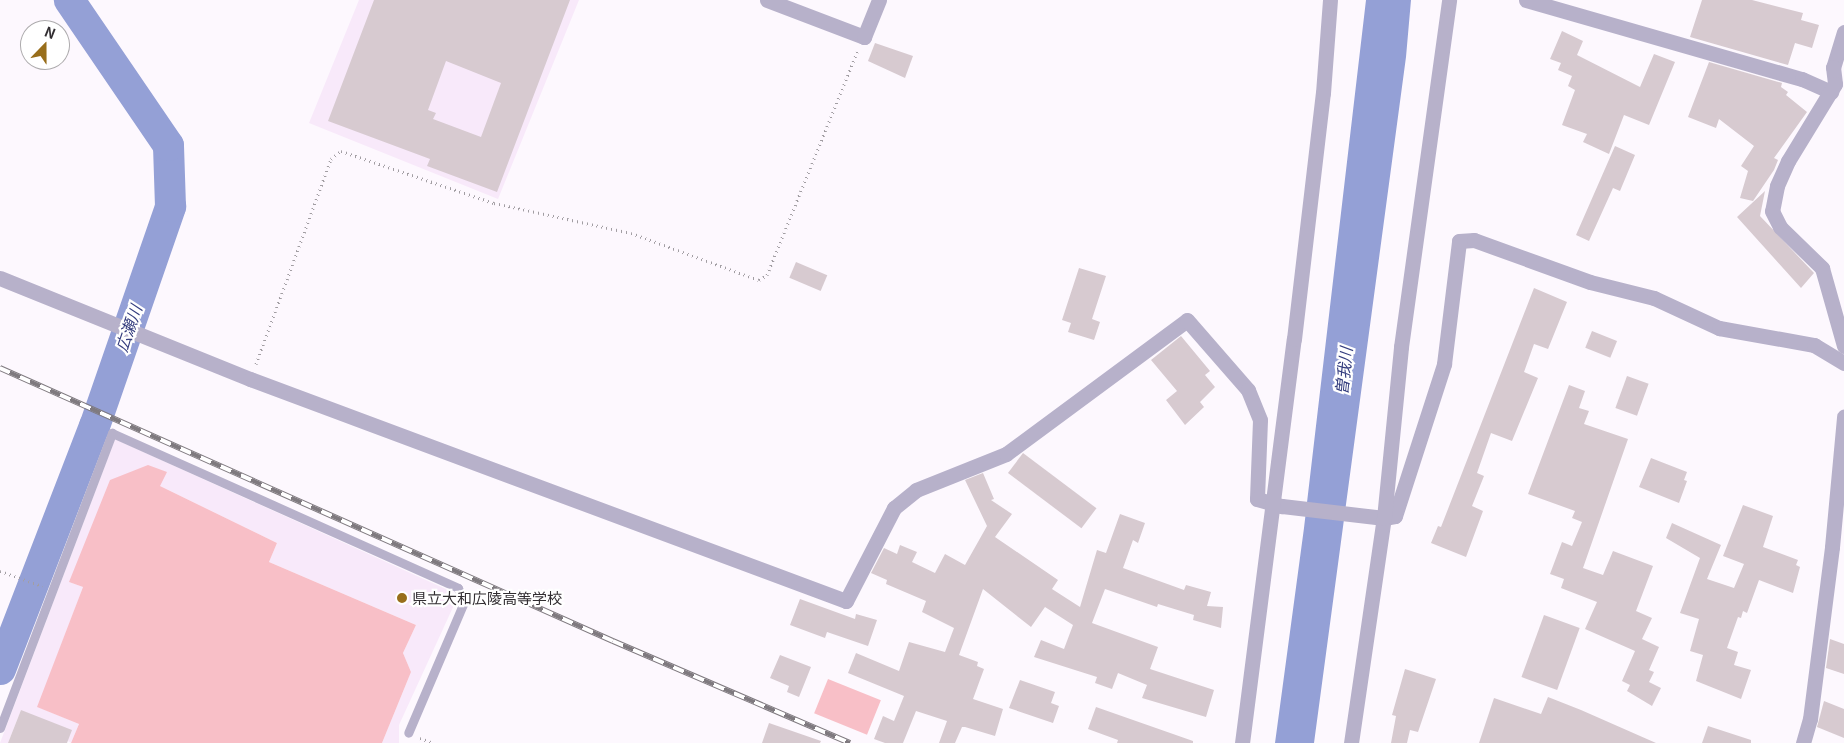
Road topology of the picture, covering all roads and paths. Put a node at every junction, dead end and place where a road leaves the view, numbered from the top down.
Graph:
1 (768, 0) edge
2 (879, 0) edge
3 (1330, 0) edge
4 (1449, 0) edge
5 (1526, 0) edge
6 (1844, 32) edge
7 (864, 37) junction
8 (1837, 88) edge
9 (0, 278) edge
10 (1844, 346) edge
11 (1844, 363) edge
12 (250, 379) junction
13 (1844, 417) edge
14 (1277, 505) junction
15 (1380, 517) junction
16 (0, 570) edge
17 (24, 579) dead end
18 (0, 728) edge
19 (408, 734) dead end
20 (1242, 743) edge
21 (1350, 743) edge
22 (1803, 743) edge

1 - 7 street
2 - 7 street
3 - 14 street
4 - 15 street
5 - 8 street
6 - 8 street
7 - 12 path
8 - 10 street
9 - 12 street
11 - 15 street
12 - 14 street
13 - 22 street
14 - 15 street
14 - 20 street
15 - 21 street
16 - 17 path
18 - 19 lane

